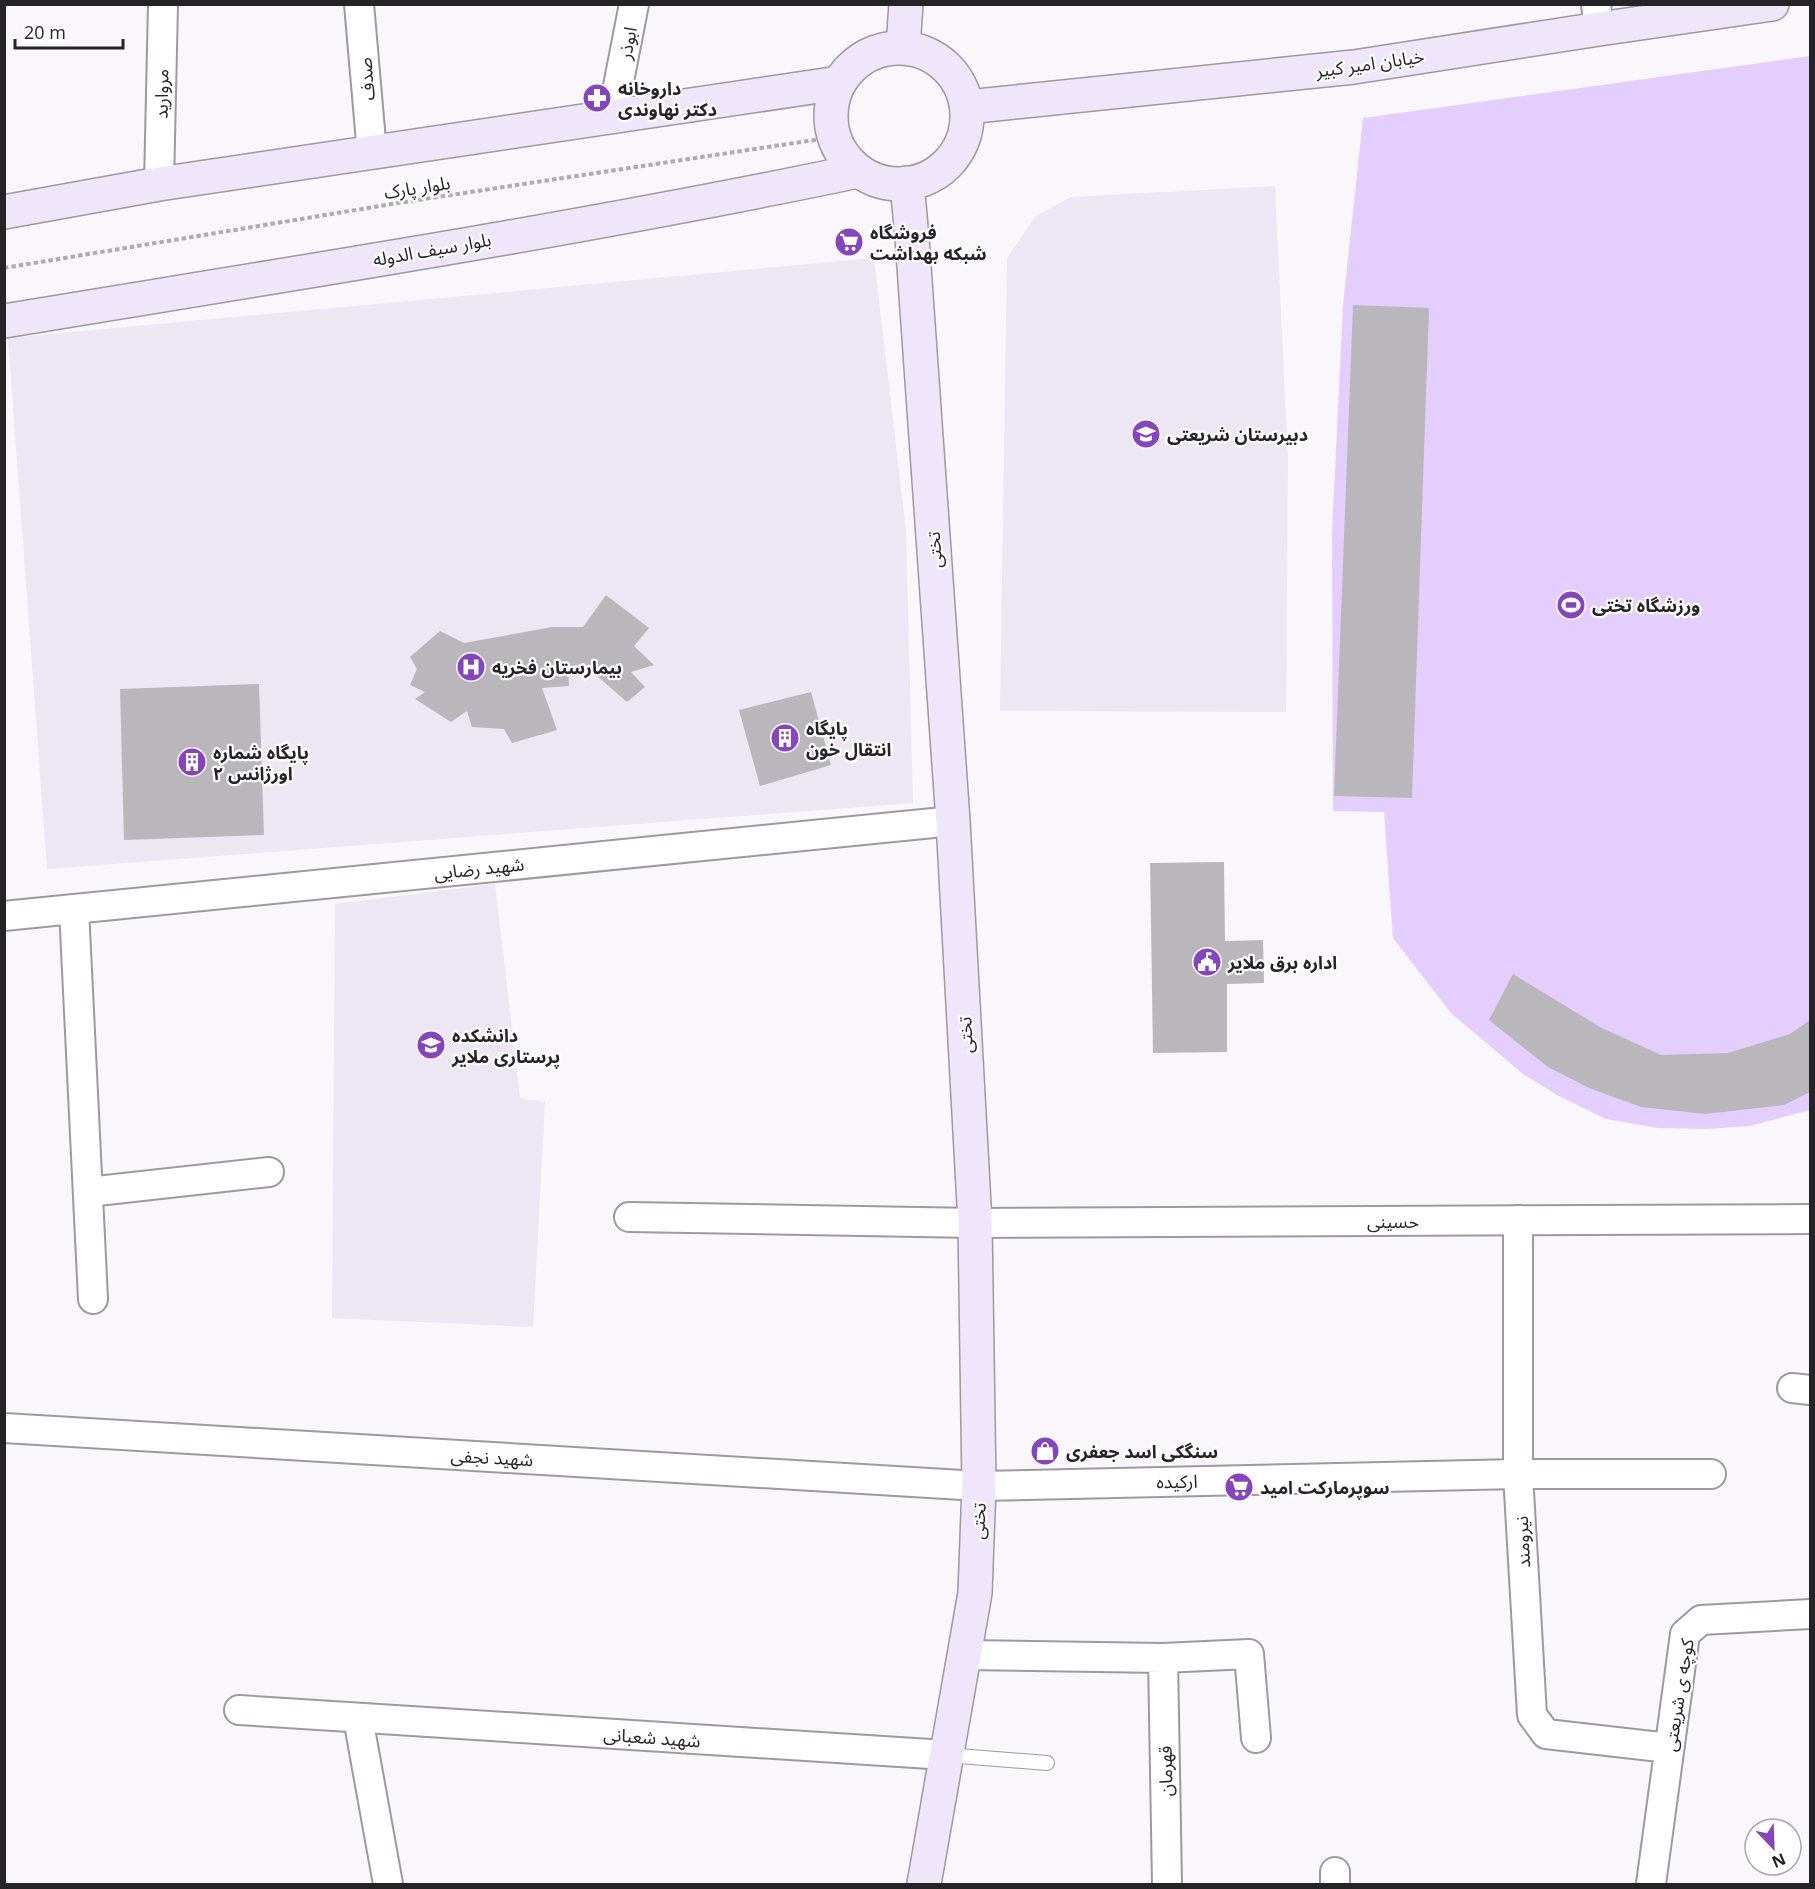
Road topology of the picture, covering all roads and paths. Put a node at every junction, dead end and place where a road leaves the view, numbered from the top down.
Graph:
1 (163, 4) edge
2 (359, 4) edge
3 (634, 4) edge
4 (906, 4) edge
5 (1772, 4) edge
6 (1598, 17) edge
7 (903, 47) junction
8 (839, 83) junction
9 (967, 107) junction
10 (612, 117) junction
11 (834, 137) junction
12 (372, 153) junction
13 (858, 171) junction
14 (907, 183) junction
15 (159, 184) junction
16 (4, 212) edge
17 (4, 268) edge
18 (4, 321) edge
19 (953, 821) junction
20 (74, 909) junction
21 (4, 916) edge
22 (269, 1172) dead end
23 (88, 1192) junction
24 (629, 1218) dead end
25 (1810, 1219) edge
26 (1518, 1220) junction
27 (975, 1223) junction
28 (93, 1299) dead end
29 (4, 1428) edge
30 (1518, 1474) junction
31 (1711, 1474) dead end
32 (979, 1486) junction
33 (1810, 1614) edge
34 (965, 1655) junction
35 (1163, 1658) junction
36 (239, 1710) dead end
37 (358, 1718) junction
38 (1256, 1738) dead end
39 (1669, 1748) junction
40 (946, 1755) junction
41 (1047, 1763) dead end
42 (388, 1884) edge
43 (924, 1884) edge
44 (1167, 1884) edge
45 (1651, 1884) edge

1 - 15 street, مروارید
2 - 12 street, صدف
3 - 10 street, ابوذر
4 - 7 main road
5 - 6 main road, خیابان امیر کبیر
6 - 9 main road, خیابان امیر کبیر
7 - 8 main road
7 - 9 main road
8 - 10 main road
8 - 11 main road
9 - 14 main road
10 - 12 main road
11 - 13 main road
11 - 17 path, بلوار پارک
12 - 15 main road
13 - 14 main road
13 - 18 main road, بلوار سیف الدوله
14 - 19 main road, تختی
15 - 16 main road
19 - 20 street, شهید رضایی
19 - 27 main road, تختی
20 - 21 street, شهید رضایی
20 - 23 street
22 - 23 street
23 - 28 street
24 - 27 street, حسینی
25 - 26 street, حسینی
26 - 27 street, حسینی
26 - 30 street, نیرومند
27 - 32 main road, تختی
29 - 32 street, شهید نجفی
30 - 31 street, ارکیده
30 - 32 street, ارکیده
30 - 39 street, نیرومند
32 - 34 main road, تختی
33 - 39 street, کوچه ی شریعتی
34 - 35 street
34 - 40 main road, تختی
35 - 38 street
35 - 44 street, قهرمان
36 - 37 street, شهید شعبانی
37 - 40 street, شهید شعبانی
37 - 42 street
39 - 45 street, کوچه ی شریعتی
40 - 41 lane
40 - 43 main road, تختی

